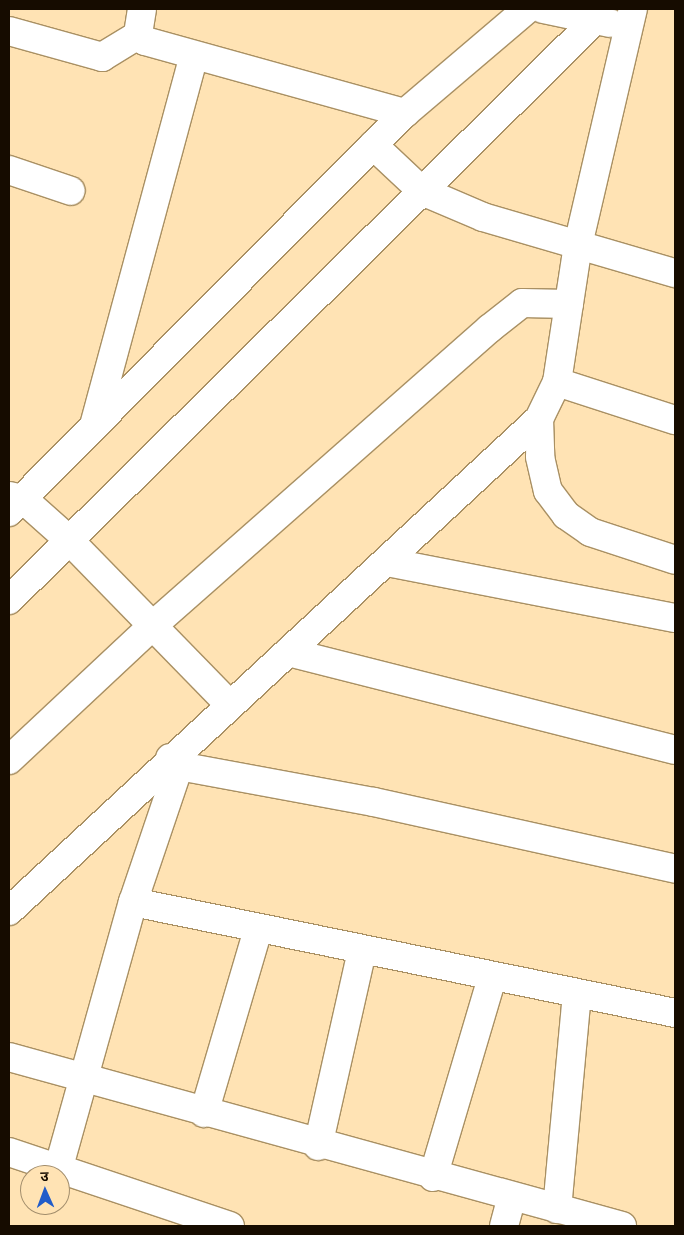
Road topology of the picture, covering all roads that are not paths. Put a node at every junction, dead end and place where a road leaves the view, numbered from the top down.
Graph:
1 (527, 9) edge
2 (543, 9) edge
3 (631, 18) edge
4 (594, 21) junction
5 (140, 22) edge
6 (9, 31) edge
7 (194, 56) junction
8 (405, 113) junction
9 (372, 145) junction
10 (9, 170) edge
11 (71, 191) dead end
12 (422, 191) junction
13 (578, 245) junction
14 (675, 273) edge
15 (569, 304) junction
16 (557, 382) junction
17 (539, 419) junction
18 (675, 420) edge
19 (95, 423) junction
20 (14, 502) edge
21 (69, 540) junction
22 (675, 560) edge
23 (387, 562) junction
24 (9, 600) edge
25 (675, 618) edge
26 (151, 627) junction
27 (288, 652) junction
28 (229, 704) junction
29 (675, 750) edge
30 (9, 760) edge
31 (174, 762) junction
32 (675, 869) edge
33 (133, 902) junction
34 (9, 911) edge
35 (258, 929) junction
36 (362, 951) junction
37 (492, 978) junction
38 (577, 995) junction
39 (675, 1013) edge
40 (9, 1057) edge
41 (82, 1080) junction
42 (204, 1113) junction
43 (318, 1146) junction
44 (9, 1152) edge
45 (44, 1165) edge
46 (59, 1165) edge
47 (70, 1174) edge
48 (433, 1177) junction
49 (512, 1197) junction
50 (557, 1208) junction
51 (230, 1226) edge
52 (504, 1226) edge
53 (622, 1226) edge

1 - 8 street
2 - 4 street
3 - 4 street
3 - 13 street
4 - 12 street
5 - 6 street
5 - 7 street
7 - 8 street
7 - 19 street
8 - 9 street
9 - 12 street
9 - 19 street
10 - 11 street
12 - 13 street
12 - 21 street
13 - 14 street
13 - 15 street
15 - 16 street
15 - 26 street
16 - 17 street
16 - 18 street
17 - 22 street
17 - 23 street
19 - 20 street
20 - 21 street
21 - 24 street
21 - 26 street
23 - 25 street
23 - 27 street
26 - 28 street
26 - 30 street
27 - 28 street
27 - 29 street
28 - 31 street
31 - 32 street
31 - 33 street
31 - 34 street
33 - 35 street
33 - 41 street
35 - 36 street
35 - 42 street
36 - 37 street
36 - 43 street
37 - 38 street
37 - 48 street
38 - 39 street
38 - 50 street
40 - 41 street
41 - 42 street
41 - 46 street
42 - 43 street
43 - 48 street
44 - 45 street
47 - 51 street
48 - 49 street
49 - 50 street
49 - 52 street
50 - 53 street

